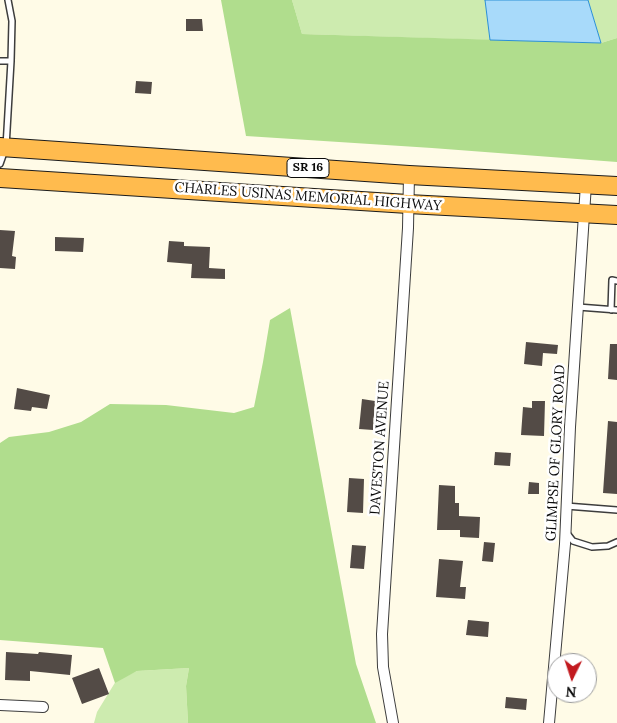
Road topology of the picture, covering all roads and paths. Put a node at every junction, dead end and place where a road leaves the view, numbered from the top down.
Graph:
1 (8, 0) edge
2 (0, 61) edge
3 (10, 61) junction
4 (3, 147) edge
5 (0, 164) edge
6 (409, 175) junction
7 (0, 178) edge
8 (586, 184) junction
9 (617, 186) edge
10 (408, 204) junction
11 (584, 213) junction
12 (617, 215) edge
13 (617, 281) edge
14 (578, 307) junction
15 (614, 310) edge
16 (566, 506) junction
17 (617, 510) edge
18 (565, 531) junction
19 (617, 542) edge
20 (0, 705) edge
21 (43, 708) dead end
22 (393, 723) edge
23 (549, 723) edge

1 - 3 lane
2 - 3 lane
3 - 4 lane
4 - 5 lane
4 - 6 highway, CHARLES USINAS MEMORIAL HIGHWAY / SR 16
6 - 8 highway, CHARLES USINAS MEMORIAL HIGHWAY / SR 16
6 - 10 street, DAVESTON AVENUE
7 - 10 highway, CHARLES USINAS MEMORIAL HIGHWAY / SR 16
8 - 9 highway, CHARLES USINAS MEMORIAL HIGHWAY / SR 16
8 - 11 street, GLIMPSE OF GLORY ROAD
10 - 11 highway, CHARLES USINAS MEMORIAL HIGHWAY / SR 16
10 - 22 street, DAVESTON AVENUE
11 - 12 highway, CHARLES USINAS MEMORIAL HIGHWAY / SR 16
11 - 14 street, GLIMPSE OF GLORY ROAD
13 - 15 lane
14 - 15 lane
14 - 16 street, GLIMPSE OF GLORY ROAD
16 - 17 lane
16 - 18 street, GLIMPSE OF GLORY ROAD
18 - 19 lane
18 - 23 street, GLIMPSE OF GLORY ROAD
20 - 21 street

